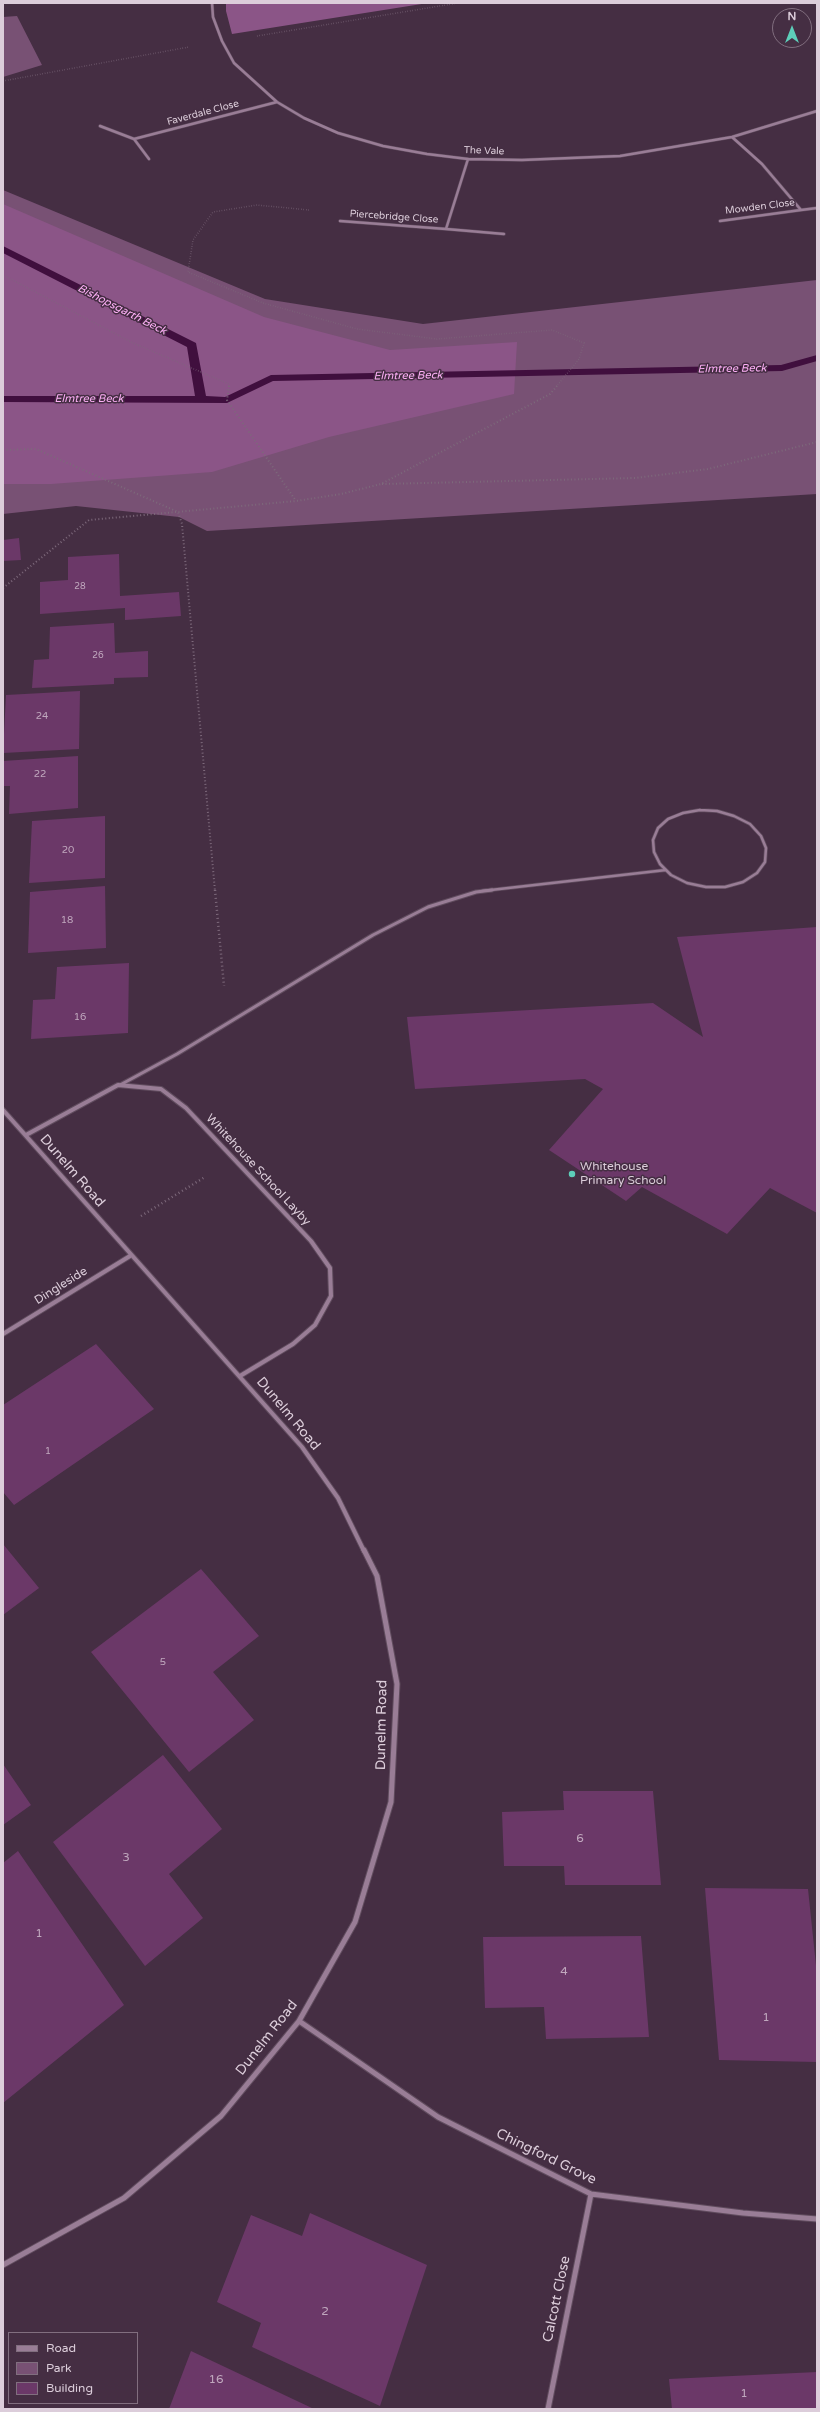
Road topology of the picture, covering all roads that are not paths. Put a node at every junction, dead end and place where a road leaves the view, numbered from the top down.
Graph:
1 (212, 3) edge
2 (277, 102) junction
3 (817, 111) edge
4 (100, 126) dead end
5 (732, 137) junction
6 (134, 140) junction
7 (149, 159) dead end
8 (468, 159) junction
9 (817, 208) edge
10 (801, 210) junction
11 (340, 220) road end
12 (720, 220) dead end
13 (446, 229) junction
14 (504, 234) dead end
15 (666, 870) junction
16 (118, 1085) junction
17 (3, 1110) edge
18 (26, 1136) junction
19 (130, 1256) junction
20 (3, 1334) edge
21 (240, 1376) junction
22 (299, 2021) junction
23 (591, 2194) junction
24 (817, 2219) edge
25 (3, 2265) edge
26 (548, 2409) edge

1 - 2 street, The Vale
2 - 6 street, Faverdale Close
2 - 8 street, The Vale
3 - 5 street, The Vale
4 - 6 street
5 - 8 street, The Vale
5 - 10 street, Mowden Close
6 - 7 street
8 - 13 street, Piercebridge Close
9 - 10 street, Mowden Close
10 - 12 street, Mowden Close
11 - 13 street, Piercebridge Close
13 - 14 street, Piercebridge Close
15 - 15 lane
15 - 16 lane
16 - 18 street
16 - 21 street, Whitehouse School Layby
17 - 18 street, Dunelm Road
18 - 19 street, Dunelm Road
19 - 20 street, Dingleside
19 - 21 street, Dunelm Road
21 - 22 street, Dunelm Road
22 - 23 street, Chingford Grove
22 - 25 street, Dunelm Road
23 - 24 street, Chingford Grove
23 - 26 street, Calcott Close

